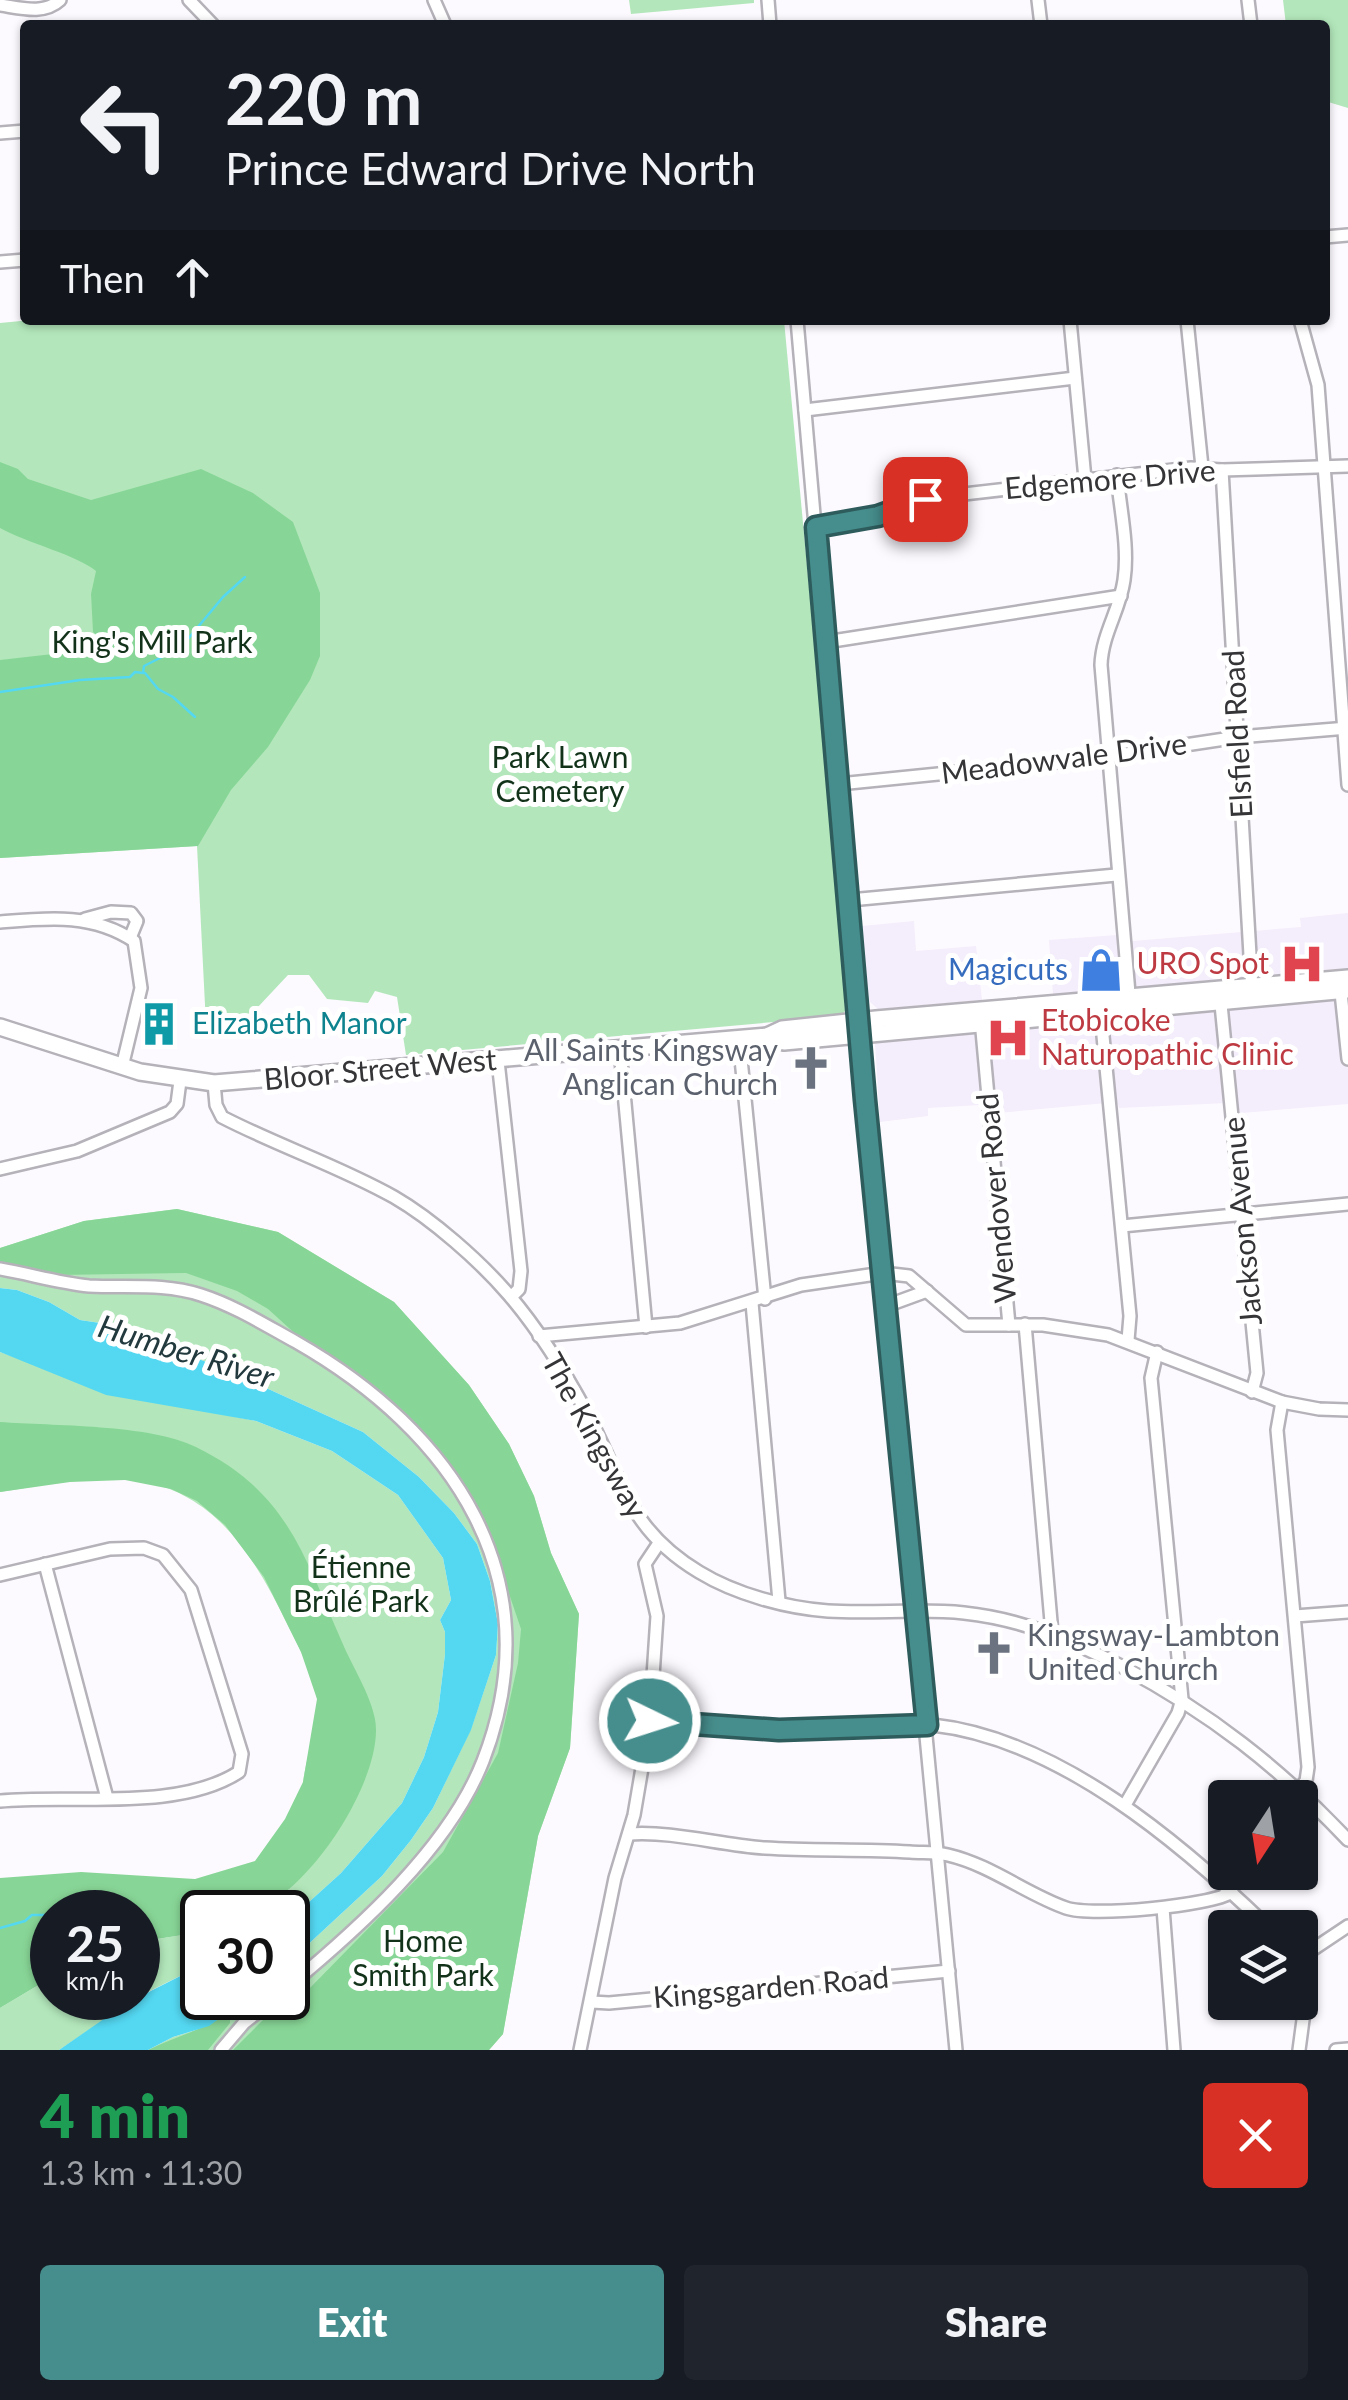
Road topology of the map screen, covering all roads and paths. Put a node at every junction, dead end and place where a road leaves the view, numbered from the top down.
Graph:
1 (60, 0) edge
2 (189, 0) edge
3 (0, 5) edge
4 (208, 20) edge
5 (797, 325) edge
6 (1070, 325) edge
7 (1187, 325) edge
8 (1302, 325) edge
9 (1075, 378) junction
10 (805, 410) junction
11 (1348, 466) edge
12 (1202, 467) junction
13 (1322, 468) junction
14 (1222, 470) junction
15 (1116, 475) junction
16 (1084, 479) junction
17 (816, 527) junction
18 (1120, 596) junction
19 (826, 642) junction
20 (1346, 729) edge
21 (1238, 738) junction
22 (1106, 757) junction
23 (839, 784) junction
24 (1348, 785) edge
25 (1116, 875) junction
26 (850, 900) junction
27 (85, 919) junction
28 (0, 922) edge
29 (130, 938) junction
30 (1344, 984) edge
31 (1253, 992) junction
32 (1220, 996) junction
33 (1129, 1004) junction
34 (1100, 1007) junction
35 (981, 1017) junction
36 (0, 1026) edge
37 (859, 1028) junction
38 (739, 1039) junction
39 (620, 1050) junction
40 (1348, 1059) edge
41 (498, 1060) junction
42 (122, 1067) junction
43 (180, 1080) junction
44 (214, 1083) junction
45 (0, 1169) edge
46 (1348, 1204) edge
47 (1243, 1214) junction
48 (1122, 1226) junction
49 (0, 1270) edge
50 (883, 1273) junction
51 (927, 1291) junction
52 (511, 1298) junction
53 (758, 1301) junction
54 (886, 1306) junction
55 (1025, 1324) junction
56 (1009, 1325) junction
57 (646, 1327) junction
58 (574, 1334) junction
59 (539, 1336) junction
60 (1128, 1340) junction
61 (1157, 1352) junction
62 (558, 1366) junction
63 (1252, 1392) junction
64 (1282, 1402) junction
65 (1348, 1410) edge
66 (659, 1544) junction
67 (45, 1564) junction
68 (0, 1576) edge
69 (778, 1601) junction
70 (915, 1610) junction
71 (1348, 1612) edge
72 (1295, 1616) junction
73 (1052, 1633) junction
74 (1182, 1698) junction
75 (650, 1721) junction
76 (927, 1725) junction
77 (1287, 1780) edge
78 (1306, 1780) edge
79 (107, 1798) junction
80 (0, 1800) edge
81 (1124, 1805) junction
82 (1318, 1810) edge
83 (634, 1815) junction
84 (657, 1832) junction
85 (629, 1834) junction
86 (1348, 1840) edge
87 (939, 1853) junction
88 (1232, 1892) junction
89 (1162, 1908) junction
90 (1250, 1910) edge
91 (1348, 1926) edge
92 (1318, 1947) edge
93 (310, 1967) edge
94 (950, 1972) junction
95 (592, 2002) junction
96 (248, 2020) edge
97 (1303, 2020) edge
98 (1348, 2049) edge
99 (221, 2050) edge
100 (580, 2050) edge
101 (956, 2050) edge
102 (1174, 2050) edge
103 (1299, 2050) edge
104 (1336, 2050) edge

1 - 3 street
2 - 4 street
5 - 10 street
6 - 9 street
7 - 12 street
8 - 13 street
9 - 10 street
9 - 16 street
10 - 17 street
11 - 13 street, Edgemore Drive
12 - 14 street, Edgemore Drive
12 - 15 street, Edgemore Drive
13 - 14 street, Edgemore Drive
13 - 20 street
14 - 21 street, Elsfield Road
15 - 16 street, Edgemore Drive
15 - 18 street
16 - 17 street, Edgemore Drive
17 - 19 street
18 - 19 street
18 - 22 street
19 - 23 street
20 - 21 street, Meadowvale Drive
20 - 24 street
21 - 22 street, Meadowvale Drive
21 - 31 street, Elsfield Road
22 - 23 street, Meadowvale Drive
22 - 25 street
23 - 26 street
25 - 26 street
25 - 33 street
26 - 37 street
27 - 28 street
27 - 29 street
27 - 29 street
29 - 42 street
30 - 31 main road, Bloor Street West
30 - 40 street
31 - 32 main road, Bloor Street West
32 - 33 main road, Bloor Street West
32 - 47 street, Jackson Avenue
33 - 34 main road, Bloor Street West
34 - 35 main road, Bloor Street West
34 - 48 street
35 - 37 main road, Bloor Street West
35 - 56 street, Wendover Road
36 - 42 main road, Bloor Street West
37 - 38 main road, Bloor Street West
37 - 50 street
38 - 39 main road, Bloor Street West
38 - 53 street
39 - 41 main road, Bloor Street West
39 - 57 street
41 - 44 main road, Bloor Street West
41 - 52 street
42 - 43 main road, Bloor Street West
43 - 44 main road, Bloor Street West
43 - 45 street
44 - 52 street, The Kingsway
46 - 47 street
47 - 48 street
47 - 63 street, Jackson Avenue
48 - 60 street
49 - 93 street
50 - 51 street
50 - 53 street
50 - 54 street
51 - 54 street
51 - 56 street
52 - 59 street, The Kingsway
53 - 57 street
53 - 69 street
54 - 70 street
55 - 56 street
55 - 60 street
55 - 73 street, Wendover Road
57 - 58 street
58 - 59 street
58 - 62 street
59 - 62 street, The Kingsway
60 - 61 street
61 - 63 street
61 - 74 street
62 - 66 street, The Kingsway
63 - 64 street
64 - 65 street
64 - 72 street
66 - 69 street, The Kingsway
66 - 75 street
67 - 68 street
67 - 79 street
67 - 79 street
69 - 70 street, The Kingsway
70 - 73 street, The Kingsway
70 - 76 street
71 - 72 street
72 - 78 street
73 - 74 street, The Kingsway
74 - 77 street, The Kingsway
74 - 81 street
75 - 76 street
75 - 83 street
76 - 81 street
76 - 87 street
79 - 80 street
81 - 88 street
82 - 86 street, The Kingsway
83 - 84 street
83 - 85 street
84 - 85 street
84 - 87 street
85 - 95 street
87 - 89 street
87 - 94 street
88 - 89 street
88 - 90 street
89 - 102 street
91 - 92 street
94 - 95 street, Kingsgarden Road
94 - 101 street
95 - 100 street
96 - 99 street
97 - 103 street
98 - 104 street

